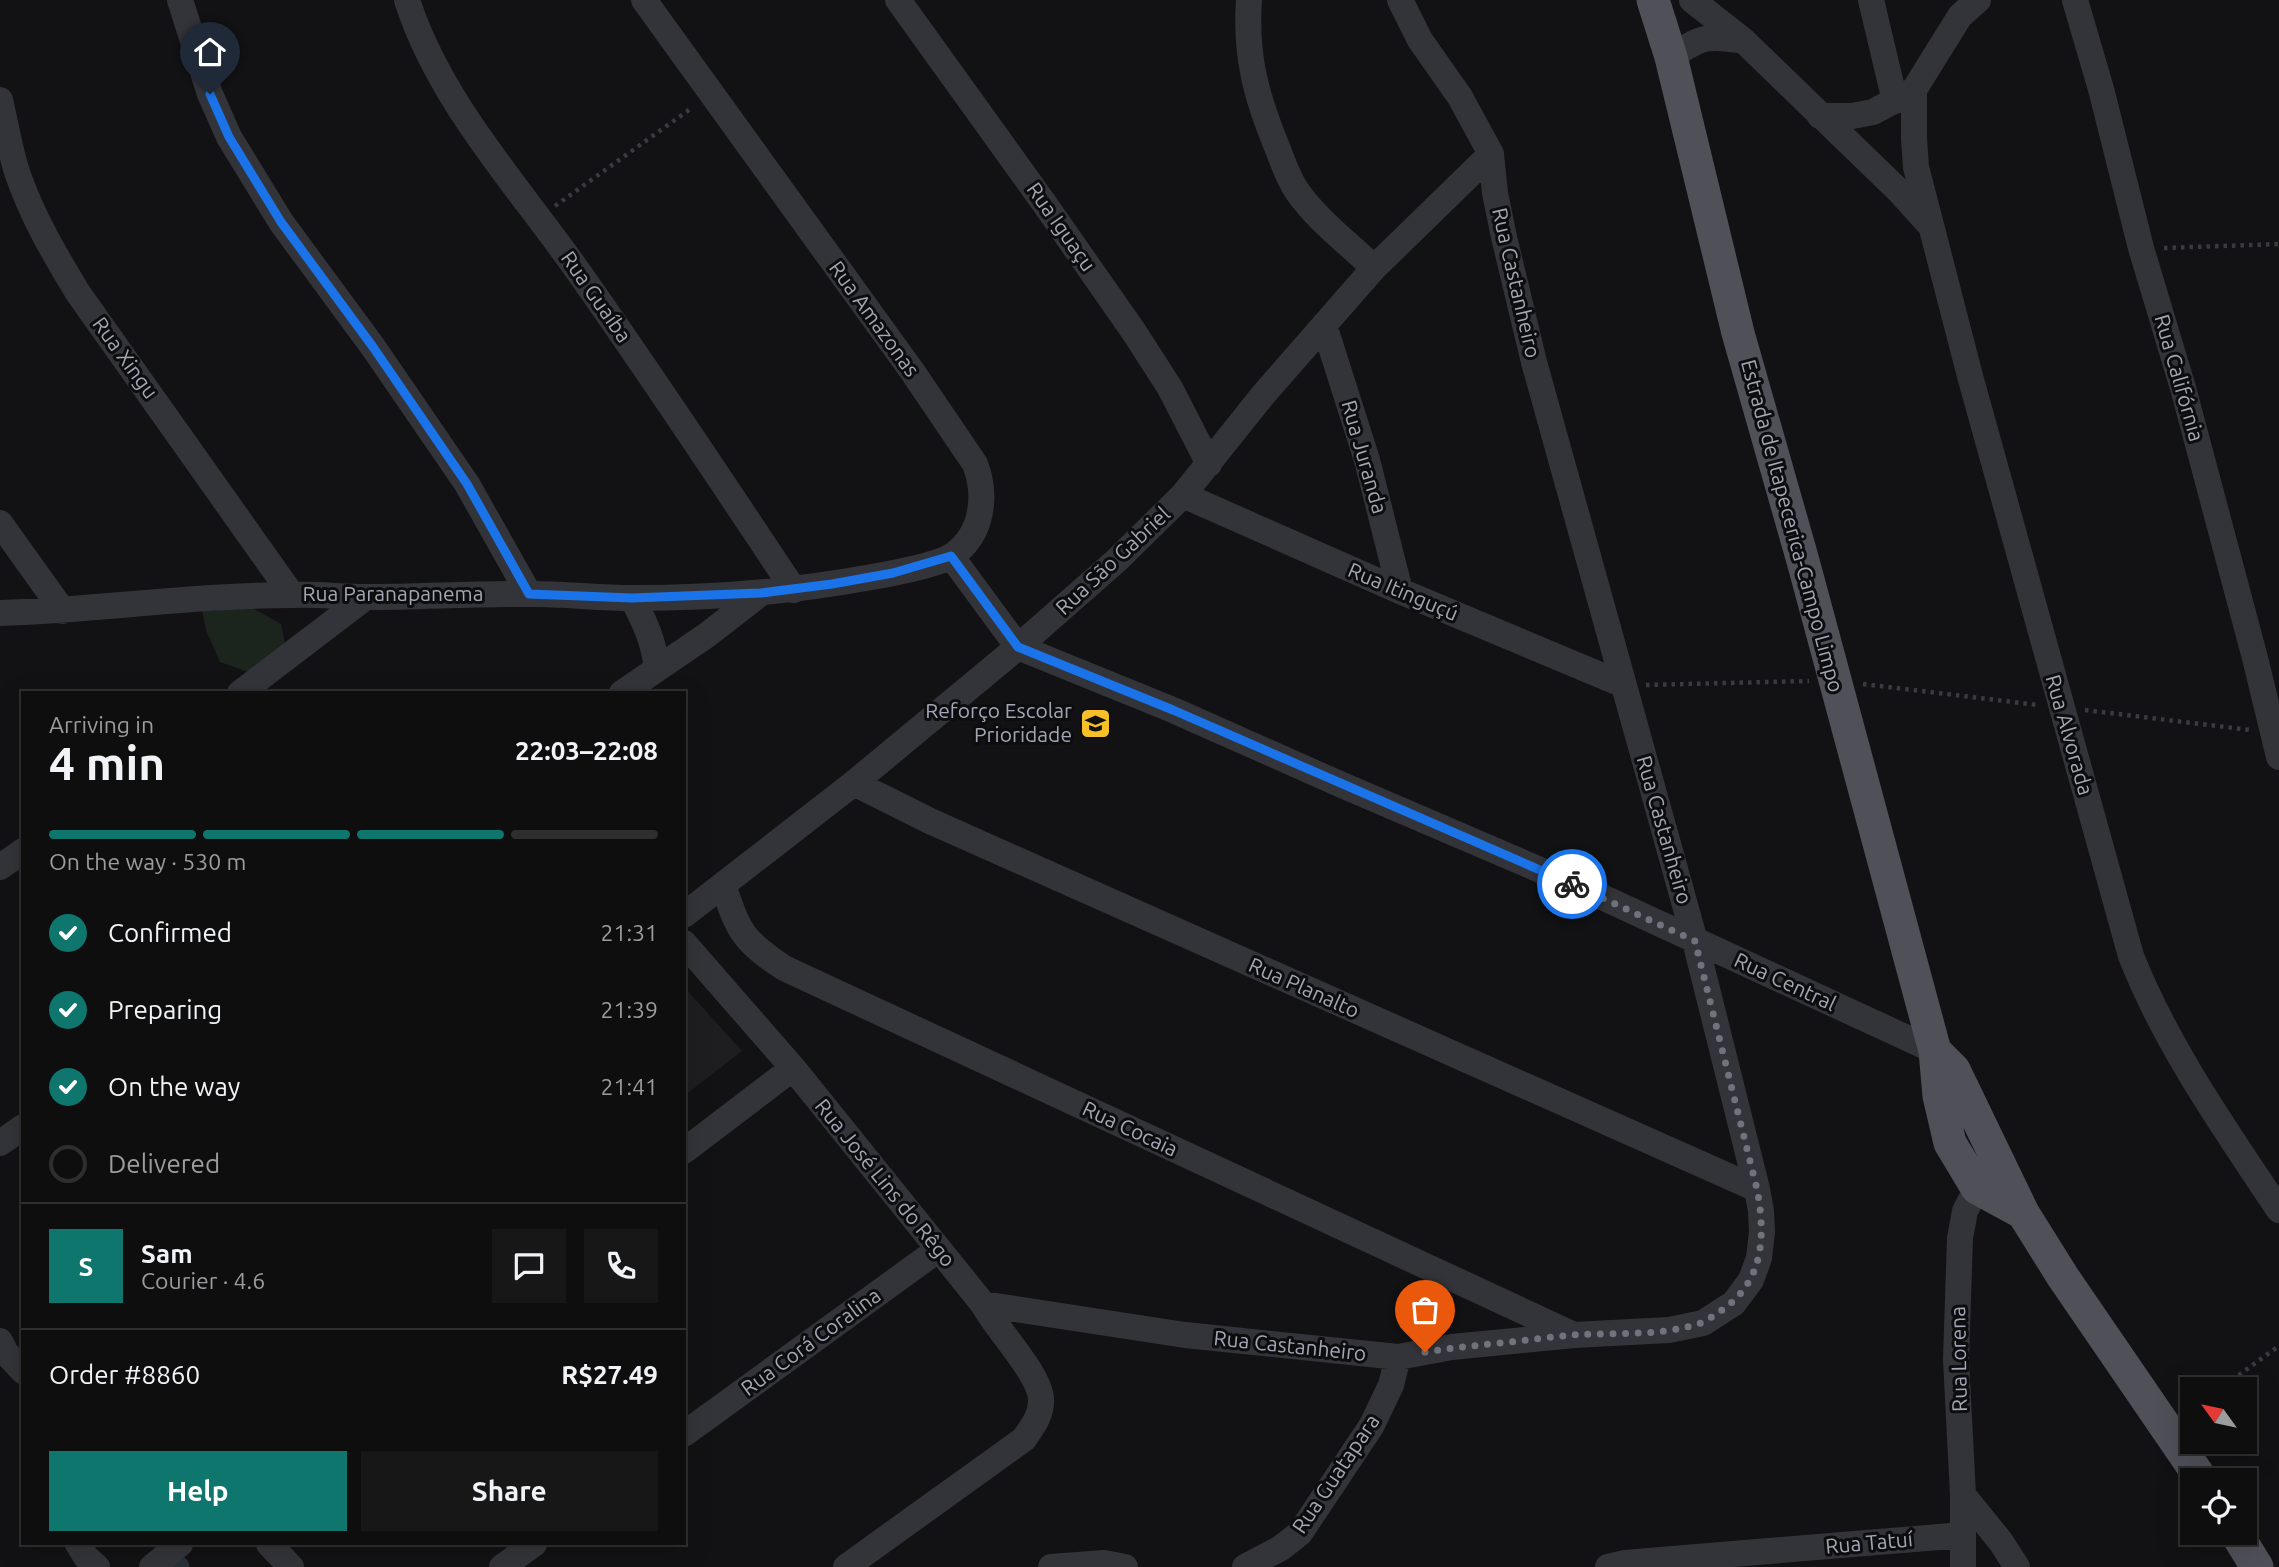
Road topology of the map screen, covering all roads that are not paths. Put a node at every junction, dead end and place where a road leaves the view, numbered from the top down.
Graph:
1 (180, 0) edge
2 (407, 0) edge
3 (644, 0) edge
4 (898, 0) edge
5 (1250, 0) edge
6 (1400, 0) edge
7 (1653, 0) edge
8 (1692, 0) edge
9 (1871, 0) edge
10 (1979, 0) edge
11 (2075, 0) edge
12 (1744, 41) junction
13 (1671, 57) junction
14 (1905, 95) junction
15 (0, 100) edge
16 (1820, 116) junction
17 (1491, 154) junction
18 (1932, 228) junction
19 (1374, 268) junction
20 (1324, 325) junction
21 (1209, 464) junction
22 (1183, 495) junction
23 (0, 523) edge
24 (951, 556) junction
25 (794, 590) junction
26 (1399, 591) junction
27 (761, 593) junction
28 (529, 594) junction
29 (292, 595) junction
30 (366, 597) junction
31 (632, 598) junction
32 (63, 611) junction
33 (0, 613) edge
34 (1018, 647) junction
35 (657, 669) junction
36 (1624, 685) junction
37 (243, 691) edge
38 (625, 691) edge
39 (2276, 745) edge
40 (854, 783) junction
41 (21, 852) edge
42 (0, 867) edge
43 (723, 885) junction
44 (686, 913) edge
45 (1695, 941) junction
46 (686, 945) edge
47 (1935, 1051) junction
48 (793, 1068) junction
49 (21, 1128) edge
50 (0, 1143) edge
51 (686, 1149) edge
52 (1998, 1162) junction
53 (1977, 1188) junction
54 (1757, 1189) junction
55 (2279, 1210) edge
56 (2023, 1213) junction
57 (939, 1249) junction
58 (983, 1304) junction
59 (1574, 1335) junction
60 (0, 1341) edge
61 (1398, 1357) junction
62 (21, 1369) edge
63 (686, 1433) edge
64 (2194, 1468) edge
65 (1963, 1495) junction
66 (1963, 1535) junction
67 (79, 1545) edge
68 (179, 1545) edge
69 (270, 1545) edge
70 (533, 1545) edge
71 (2243, 1545) edge
72 (97, 1567) edge
73 (152, 1567) edge
74 (291, 1567) edge
75 (502, 1567) edge
76 (846, 1567) edge
77 (1051, 1567) edge
78 (1125, 1567) edge
79 (1245, 1567) edge
80 (1608, 1567) edge
81 (1963, 1567) edge
82 (2017, 1567) edge
83 (2257, 1567) edge

1 - 28 street
2 - 25 street, Rua Guaíba
3 - 24 street, Rua Amazonas
4 - 21 street, Rua Iguaçu
5 - 19 street
6 - 17 street, Rua Castanheiro
7 - 13 main road, Estrada de Itapecerica-Campo Limpo
8 - 12 street, Rua Alvorada
9 - 14 street, Rua Alvorada
10 - 14 street
11 - 39 street, Rua Califórnia
12 - 13 street
12 - 16 street, Rua Alvorada
13 - 47 main road, Estrada de Itapecerica-Campo Limpo
14 - 16 street
14 - 18 street, Rua Alvorada
15 - 29 street, Rua Xingu
16 - 18 street, Rua Alvorada
17 - 19 street, Rua São Gabriel
17 - 36 street, Rua Castanheiro
18 - 55 street, Rua Alvorada
19 - 20 street, Rua São Gabriel
20 - 21 street, Rua São Gabriel
20 - 26 street, Rua Juranda
21 - 22 street, Rua São Gabriel
22 - 26 street, Rua Itinguçú
22 - 34 street, Rua São Gabriel
23 - 32 street
24 - 25 street, Rua Paranapanema
24 - 34 street
25 - 27 street, Rua Paranapanema
26 - 36 street, Rua Itinguçú
27 - 31 street, Rua Paranapanema
27 - 35 street
28 - 30 street, Rua Paranapanema
28 - 31 street, Rua Paranapanema
29 - 30 street, Rua Paranapanema
29 - 32 street, Rua Paranapanema
30 - 37 street
31 - 35 street
32 - 33 street, Rua Paranapanema
34 - 40 street, Rua São Gabriel
34 - 45 street, Rua Central
35 - 38 street
36 - 45 street, Rua Castanheiro
40 - 43 street, Rua São Gabriel
40 - 54 street, Rua Planalto
41 - 42 street
43 - 44 street, Rua São Gabriel
43 - 59 street, Rua Cocaia
45 - 47 street, Rua Central
45 - 54 street, Rua Castanheiro
46 - 48 street, Rua José Lins do Rêgo
47 - 52 main road, Estrada de Itapecerica-Campo Limpo
47 - 53 main road, Estrada de Itapecerica-Campo Limpo
48 - 51 street
48 - 57 street, Rua José Lins do Rêgo
49 - 50 street
52 - 53 street, Rua Lorena
52 - 56 main road, Estrada de Itapecerica-Campo Limpo
53 - 56 main road, Estrada de Itapecerica-Campo Limpo
53 - 65 street, Rua Lorena
54 - 59 street, Rua Castanheiro
56 - 64 main road, Estrada de Itapecerica-Campo Limpo
57 - 58 street, Rua José Lins do Rêgo
57 - 63 street, Rua Corá Coralina
58 - 61 street, Rua Castanheiro
58 - 76 street, Rua José Lins do Rêgo
59 - 61 street, Rua Castanheiro
60 - 62 street
61 - 79 street, Rua Guatapara
65 - 66 street, Rua Lorena
65 - 82 street
66 - 80 street, Rua Tatuí
66 - 81 street, Rua Lorena
67 - 72 street
68 - 73 street
69 - 74 street
70 - 75 street
71 - 83 main road
77 - 78 street

